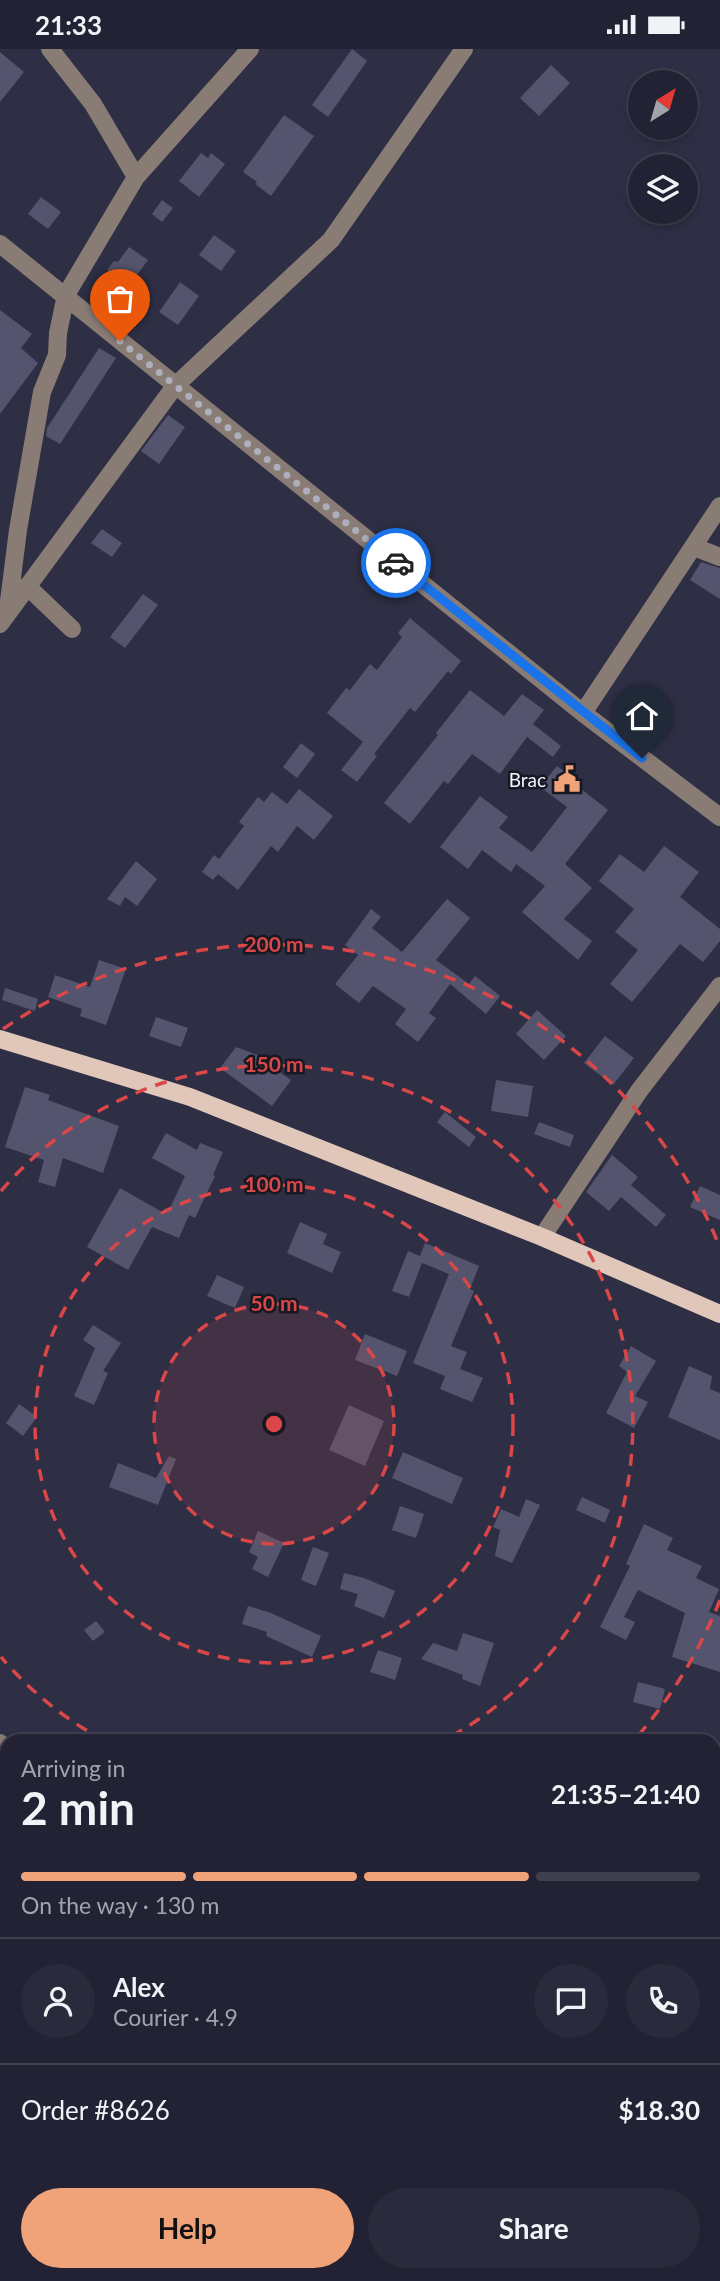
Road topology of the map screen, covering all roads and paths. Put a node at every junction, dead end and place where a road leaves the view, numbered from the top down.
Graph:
1 (50, 49) edge
2 (250, 49) edge
3 (464, 49) edge
4 (136, 177) junction
5 (0, 244) edge
6 (66, 295) junction
7 (175, 386) junction
8 (720, 506) edge
9 (694, 547) junction
10 (720, 557) edge
11 (27, 586) junction
12 (4, 618) edge
13 (72, 629) dead end
14 (583, 713) junction
15 (720, 817) edge
16 (720, 986) edge
17 (0, 1039) edge
18 (542, 1237) junction
19 (720, 1314) edge

1 - 4 street
2 - 4 street
3 - 7 street
4 - 6 street
5 - 6 street
6 - 7 street
6 - 12 street
7 - 11 street
7 - 14 street
8 - 9 street
9 - 10 street
9 - 14 street
11 - 12 street
11 - 13 street
14 - 15 street
16 - 18 street
17 - 18 main road
18 - 19 main road

